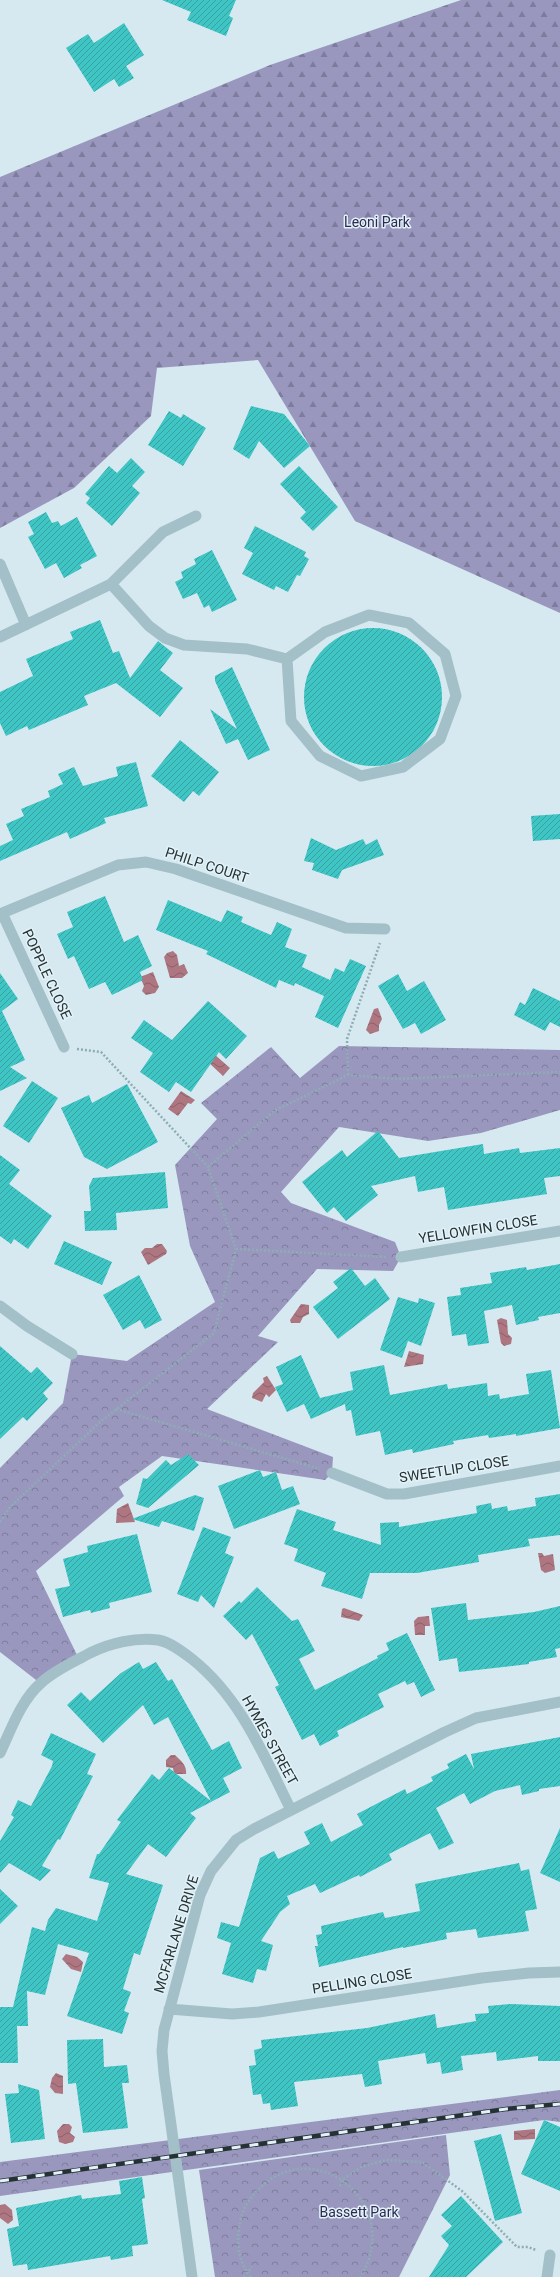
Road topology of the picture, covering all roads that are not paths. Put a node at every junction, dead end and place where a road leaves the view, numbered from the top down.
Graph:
1 (196, 516) dead end
2 (0, 564) edge
3 (111, 584) junction
4 (26, 625) junction
5 (0, 636) edge
6 (287, 659) junction
7 (1, 913) edge
8 (385, 929) road end
9 (64, 1047) road end
10 (560, 1231) edge
11 (401, 1257) road end
12 (0, 1306) edge
13 (72, 1354) dead end
14 (560, 1466) edge
15 (332, 1473) road end
16 (560, 1702) edge
17 (0, 1754) edge
18 (291, 1810) junction
19 (560, 1972) edge
20 (169, 2010) junction
21 (550, 2255) road end
22 (192, 2277) edge
23 (547, 2277) edge

1 - 3 street
2 - 4 street
3 - 4 street
3 - 6 street
4 - 5 street
6 - 6 street
7 - 8 street, PHILP COURT
7 - 9 street, POPPLE CLOSE
10 - 11 street, YELLOWFIN CLOSE
12 - 13 street
14 - 15 street, SWEETLIP CLOSE
16 - 18 street, MCFARLANE DRIVE
17 - 18 street, HYMES STREET
18 - 20 street, MCFARLANE DRIVE
19 - 20 street, PELLING CLOSE
20 - 22 street, MCFARLANE DRIVE
21 - 23 street

